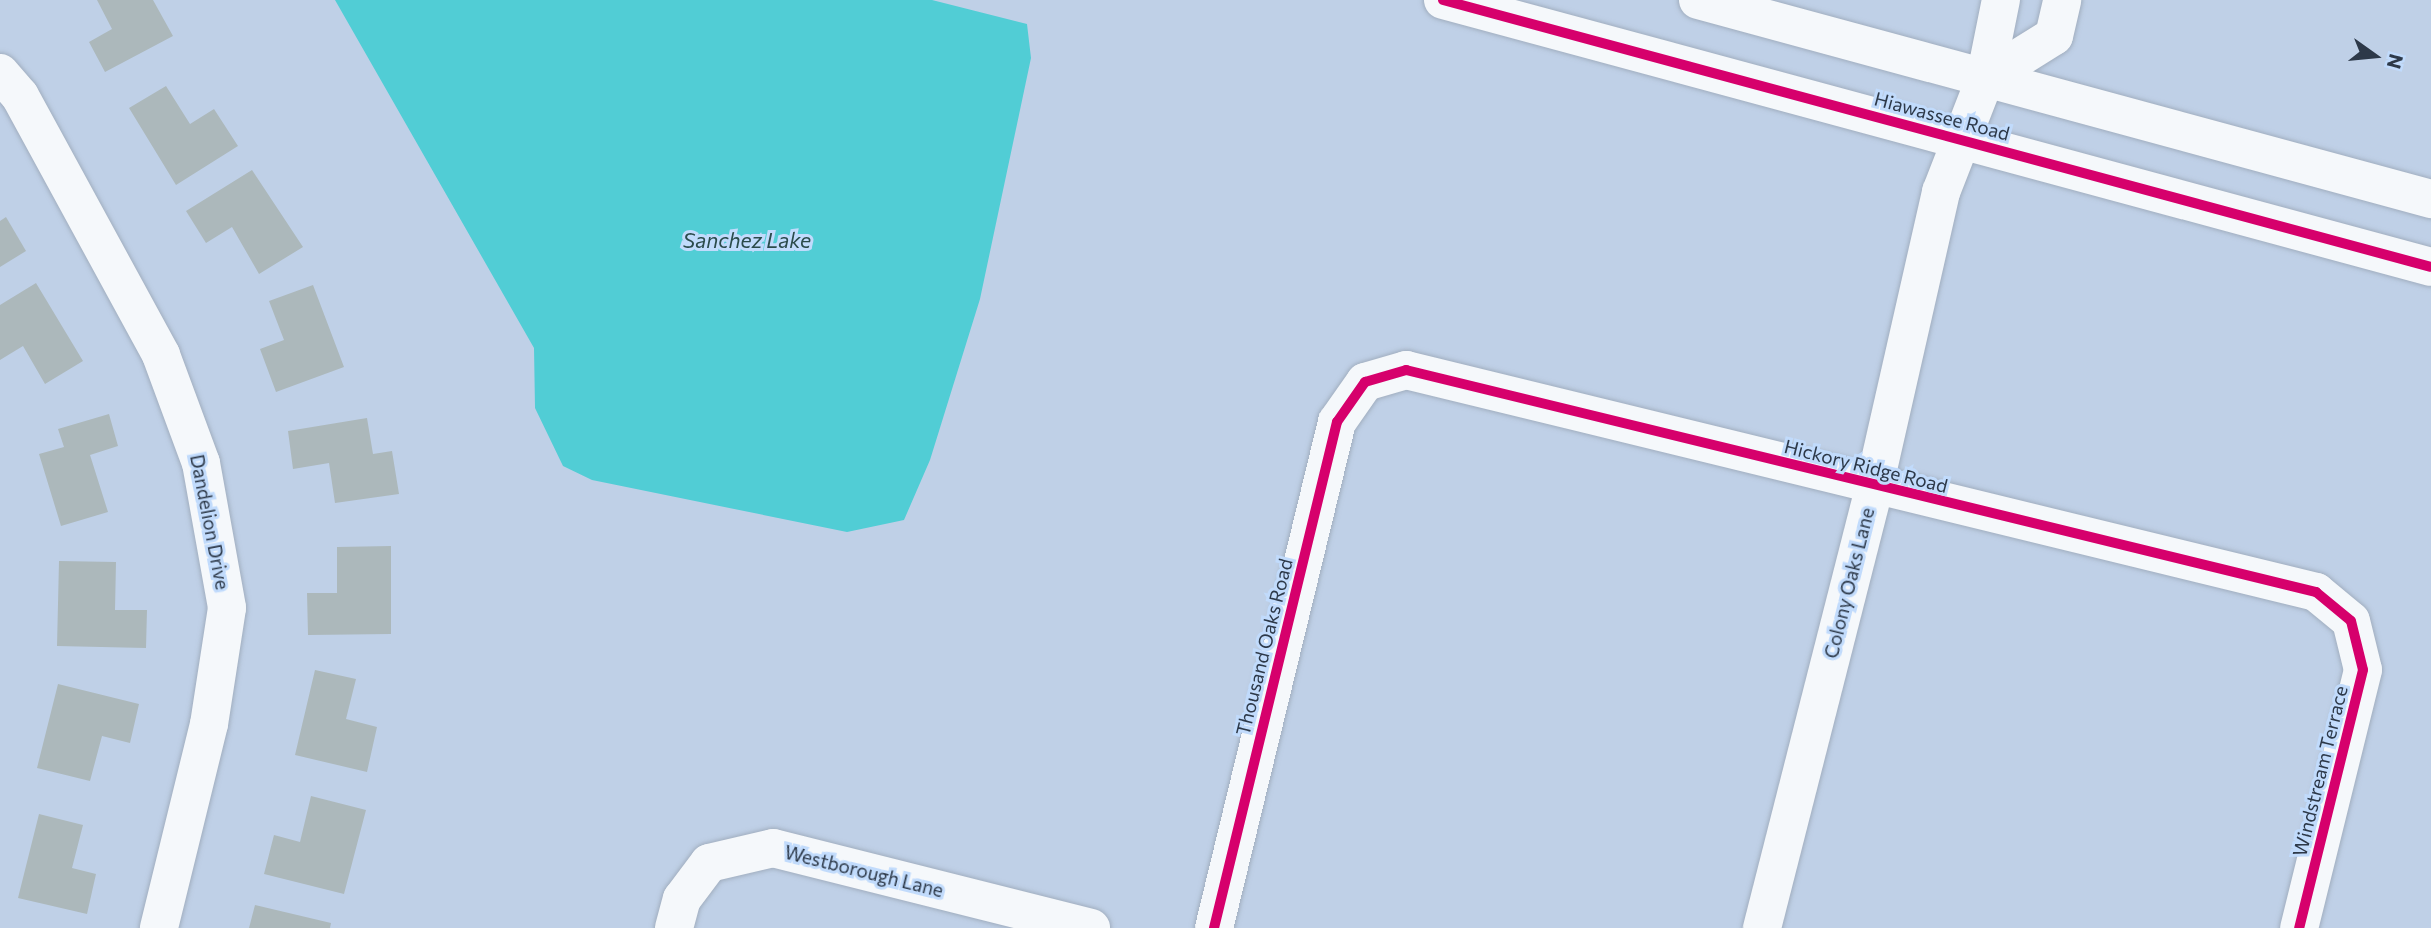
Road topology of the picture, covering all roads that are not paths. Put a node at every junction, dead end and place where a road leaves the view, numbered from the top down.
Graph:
1 (1698, 0) edge
2 (2001, 0) edge
3 (2062, 0) edge
4 (1461, 2) edge
5 (0, 74) edge
6 (1985, 79) junction
7 (1958, 139) junction
8 (2431, 199) edge
9 (2431, 267) edge
10 (1365, 382) joint
11 (1874, 487) junction
12 (2351, 621) joint
13 (159, 928) edge
14 (674, 928) edge
15 (1091, 928) edge
16 (1214, 928) edge
17 (1762, 928) edge
18 (2299, 928) edge

1 - 6 street
2 - 6 street, Colony Oaks Lane
3 - 6 street
4 - 7 street, Hiawassee Road
5 - 13 street, Dandelion Drive
6 - 7 street, Colony Oaks Lane
6 - 8 street
7 - 9 street, Hiawassee Road
7 - 11 street, Colony Oaks Lane
10 - 11 street, Hickory Ridge Road
10 - 16 street, Thousand Oaks Road
11 - 12 street, Hickory Ridge Road
11 - 17 street, Colony Oaks Lane
12 - 18 street, Windstream Terrace
14 - 15 street, Westborough Lane

